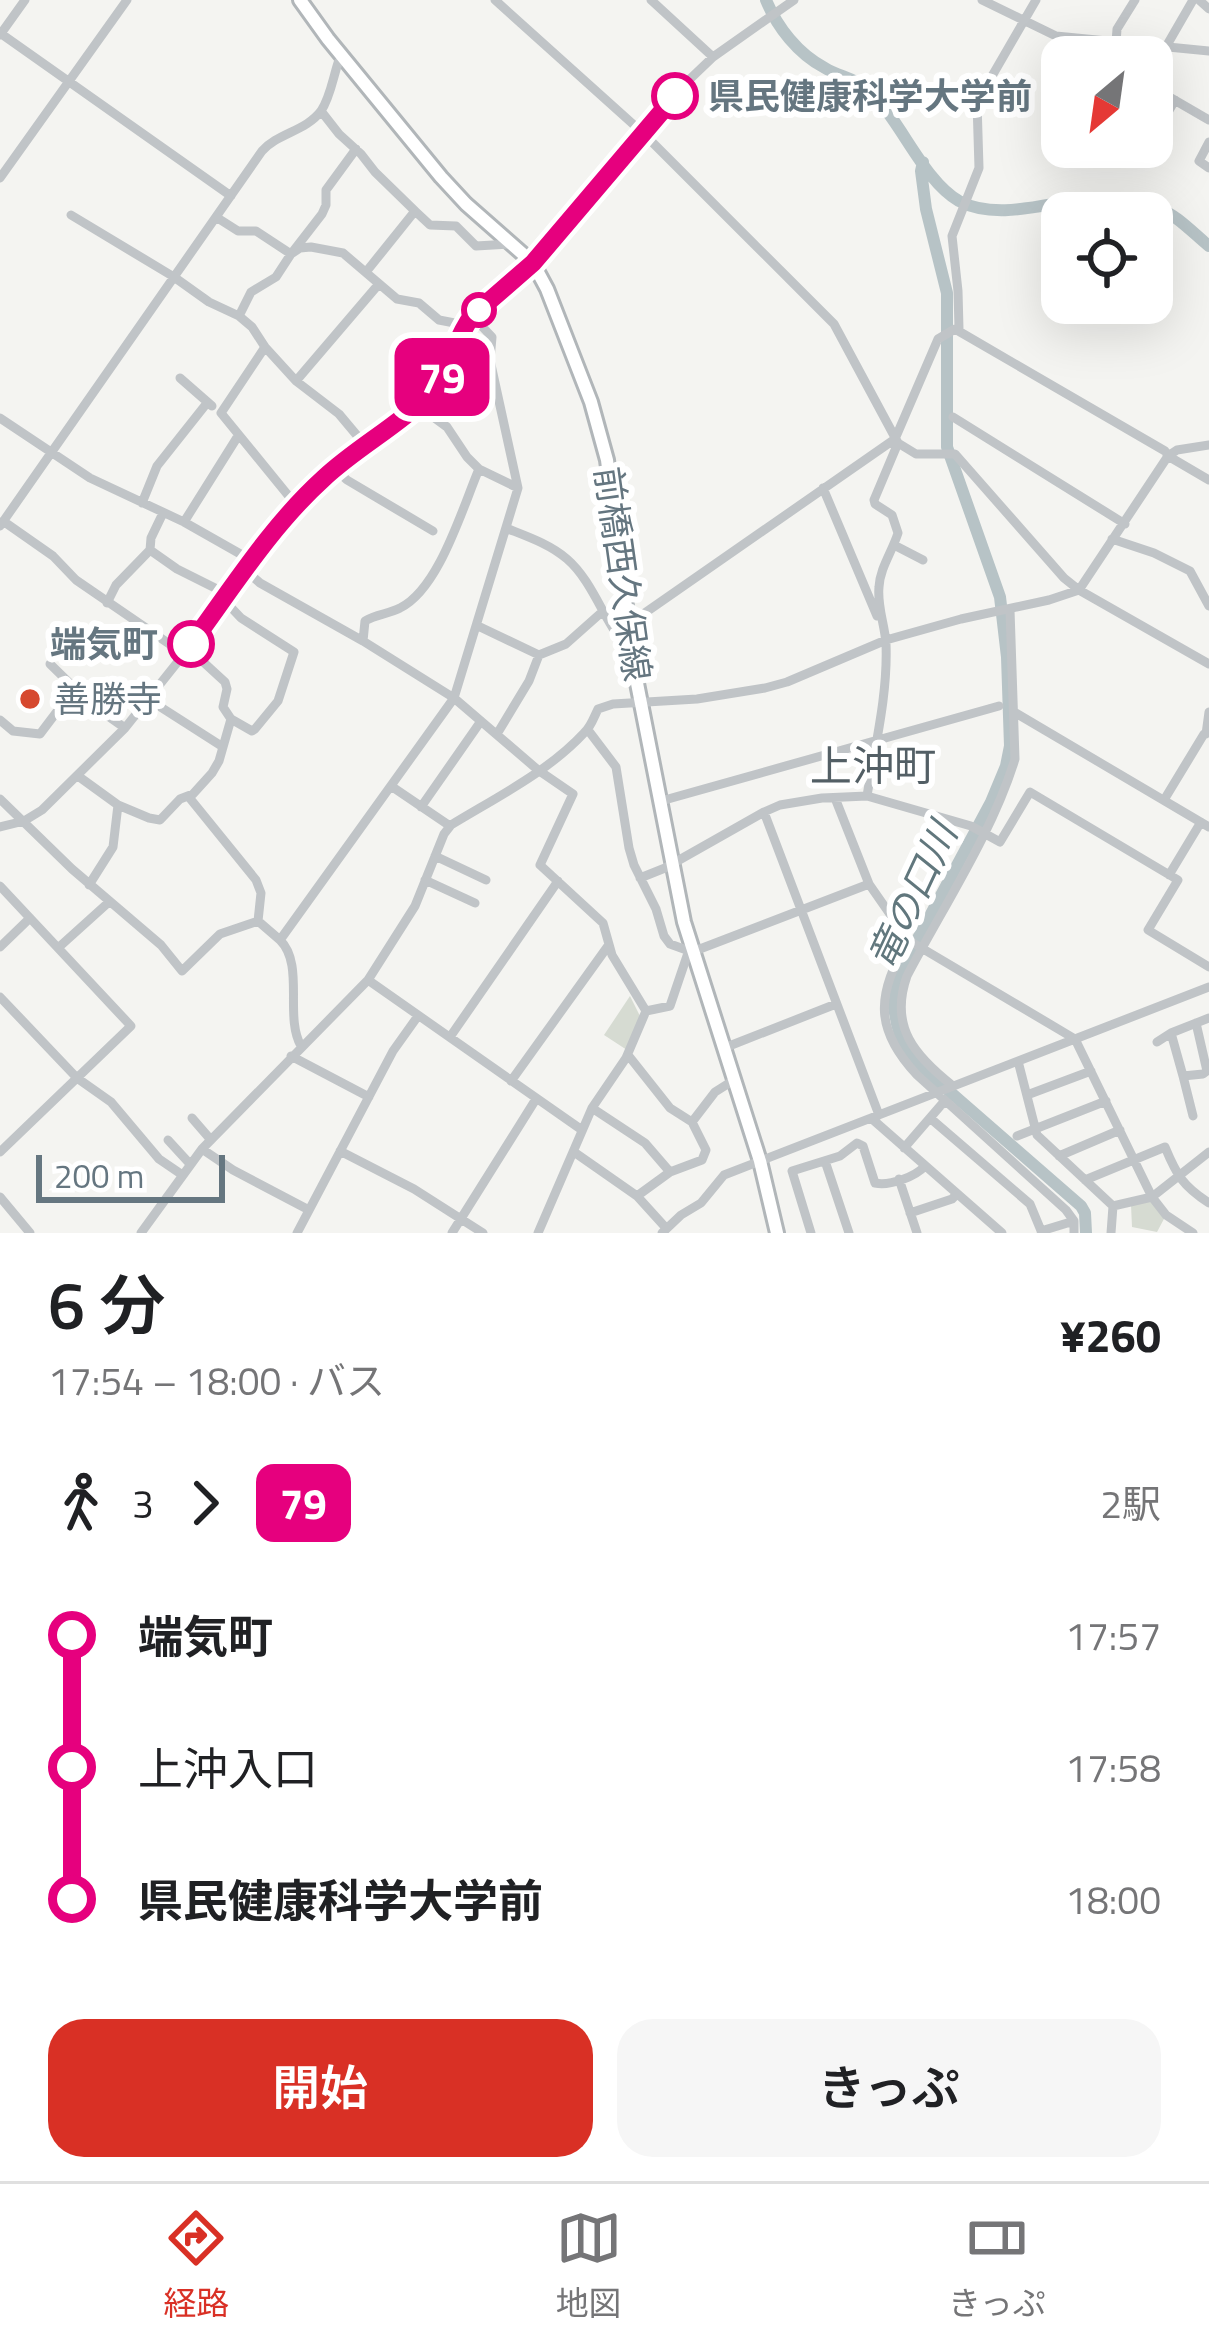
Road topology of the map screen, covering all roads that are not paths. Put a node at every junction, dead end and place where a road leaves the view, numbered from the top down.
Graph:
1 (25, 0) edge
2 (127, 0) edge
3 (300, 0) edge
4 (495, 0) edge
5 (651, 0) edge
6 (794, 0) edge
7 (982, 0) edge
8 (1036, 0) edge
9 (1135, 0) edge
10 (1196, 0) edge
11 (1209, 9) edge
12 (1024, 22) junction
13 (0, 34) edge
14 (1061, 36) edge
15 (1117, 36) edge
16 (1173, 36) edge
17 (1173, 49) edge
18 (1209, 51) edge
19 (713, 57) junction
20 (344, 58) junction
21 (68, 82) junction
22 (1175, 100) joint
23 (1173, 103) edge
24 (322, 110) junction
25 (1209, 120) edge
26 (644, 134) junction
27 (1209, 142) edge
28 (356, 149) junction
29 (1209, 168) edge
30 (0, 178) edge
31 (231, 196) junction
32 (415, 211) junction
33 (71, 215) dead end
34 (216, 217) junction
35 (511, 244) junction
36 (291, 254) junction
37 (533, 263) junction
38 (366, 272) junction
39 (174, 277) junction
40 (378, 285) junction
41 (239, 316) junction
42 (469, 321) junction
43 (957, 329) junction
44 (265, 347) junction
45 (180, 378) dead end
46 (296, 381) junction
47 (207, 403) junction
48 (417, 405) junction
49 (221, 413) junction
50 (953, 417) dead end
51 (0, 418) edge
52 (238, 436) junction
53 (897, 441) junction
54 (365, 445) junction
55 (1209, 445) edge
56 (52, 452) junction
57 (1168, 456) junction
58 (335, 469) junction
59 (479, 469) junction
60 (1209, 480) edge
61 (518, 488) junction
62 (823, 488) junction
63 (142, 503) junction
64 (296, 506) junction
65 (163, 513) junction
66 (184, 522) junction
67 (2, 523) edge
68 (1125, 524) junction
69 (506, 527) junction
70 (433, 531) dead end
71 (1112, 538) junction
72 (894, 545) junction
73 (150, 550) junction
74 (922, 560) dead end
75 (248, 565) junction
76 (1078, 590) junction
77 (225, 597) junction
78 (107, 604) junction
79 (1209, 606) edge
80 (1010, 610) junction
81 (602, 612) junction
82 (881, 622) junction
83 (628, 625) junction
84 (478, 626) junction
85 (886, 640) junction
86 (363, 641) junction
87 (186, 651) junction
88 (539, 656) junction
89 (50, 664) dead end
90 (1209, 664) edge
91 (74, 689) junction
92 (454, 698) junction
93 (148, 699) junction
94 (641, 703) junction
95 (999, 706) dead end
96 (1014, 712) junction
97 (1209, 712) edge
98 (0, 719) edge
99 (231, 719) junction
100 (481, 721) junction
101 (125, 728) junction
102 (588, 730) junction
103 (497, 734) junction
104 (1207, 734) edge
105 (876, 741) junction
106 (223, 747) junction
107 (538, 770) junction
108 (77, 776) junction
109 (391, 786) junction
110 (188, 796) junction
111 (868, 796) junction
112 (836, 798) junction
113 (0, 799) edge
114 (1164, 800) junction
115 (661, 801) junction
116 (118, 805) junction
117 (421, 807) junction
118 (764, 812) junction
119 (24, 821) junction
120 (1207, 825) edge
121 (449, 826) junction
122 (0, 827) edge
123 (979, 830) junction
124 (435, 856) junction
125 (674, 863) junction
126 (1169, 874) junction
127 (640, 878) junction
128 (425, 880) junction
129 (486, 880) dead end
130 (559, 881) junction
131 (869, 884) junction
132 (89, 885) junction
133 (0, 886) edge
134 (109, 902) junction
135 (475, 903) dead end
136 (801, 911) junction
137 (30, 918) junction
138 (258, 921) junction
139 (280, 940) junction
140 (909, 940) junction
141 (608, 946) junction
142 (0, 947) edge
143 (58, 948) junction
144 (922, 948) junction
145 (690, 952) junction
146 (1209, 967) edge
147 (368, 980) junction
148 (1209, 987) edge
149 (2, 1004) edge
150 (836, 1004) junction
151 (646, 1011) junction
152 (418, 1016) junction
153 (1209, 1018) edge
154 (1196, 1023) junction
155 (1171, 1033) junction
156 (450, 1037) junction
157 (1075, 1039) junction
158 (1156, 1042) dead end
159 (302, 1046) junction
160 (724, 1048) junction
161 (628, 1055) junction
162 (291, 1056) junction
163 (1018, 1061) junction
164 (1091, 1071) junction
165 (1183, 1076) junction
166 (77, 1078) junction
167 (734, 1080) junction
168 (512, 1082) junction
169 (952, 1086) junction
170 (936, 1092) junction
171 (1027, 1095) junction
172 (369, 1097) junction
173 (536, 1099) junction
174 (1106, 1101) junction
175 (947, 1103) junction
176 (592, 1108) junction
177 (875, 1117) junction
178 (1193, 1117) dead end
179 (192, 1118) dead end
180 (930, 1118) junction
181 (692, 1122) junction
182 (1034, 1128) junction
183 (582, 1130) junction
184 (1120, 1130) junction
185 (1017, 1136) dead end
186 (211, 1139) junction
187 (168, 1140) dead end
188 (815, 1140) junction
189 (904, 1148) junction
190 (202, 1149) junction
191 (340, 1151) junction
192 (0, 1152) edge
193 (574, 1152) junction
194 (1059, 1156) junction
195 (1135, 1158) junction
196 (1206, 1158) edge
197 (760, 1161) junction
198 (824, 1161) junction
199 (190, 1164) junction
200 (925, 1166) junction
201 (670, 1172) junction
202 (181, 1174) junction
203 (1177, 1177) junction
204 (899, 1179) junction
205 (1085, 1180) junction
206 (957, 1194) junction
207 (637, 1196) junction
208 (0, 1197) edge
209 (1152, 1197) junction
210 (1209, 1203) edge
211 (1112, 1205) junction
212 (309, 1210) junction
213 (910, 1213) junction
214 (460, 1218) junction
215 (1074, 1227) edge
216 (145, 1229) edge
217 (664, 1231) edge
218 (30, 1232) edge
219 (1039, 1232) edge
220 (159, 1233) edge
221 (297, 1233) edge
222 (452, 1233) edge
223 (483, 1233) edge
224 (538, 1233) edge
225 (777, 1233) edge
226 (811, 1233) edge
227 (849, 1233) edge
228 (917, 1233) edge
229 (1002, 1233) edge
230 (1111, 1233) edge
231 (1193, 1233) edge

1 - 13 street
2 - 21 street
3 - 20 main road, 前橋西久保線
4 - 26 street
5 - 19 street
6 - 19 street
7 - 12 street
8 - 12 street
9 - 15 street
10 - 11 street
10 - 16 street
12 - 14 street
12 - 43 street
13 - 21 street
17 - 18 street
19 - 26 street
20 - 24 street
20 - 35 main road, 前橋西久保線
21 - 30 street
21 - 31 street
22 - 23 street
22 - 25 street
24 - 28 street
24 - 31 street
26 - 37 street
26 - 53 street
27 - 29 street
28 - 32 street
28 - 36 street
31 - 34 street
32 - 35 street
32 - 38 street
33 - 39 street
34 - 36 street
34 - 39 street
35 - 37 main road, 前橋西久保線
36 - 38 street
36 - 41 street
37 - 42 street
37 - 83 main road, 前橋西久保線
38 - 40 street
39 - 41 street
39 - 56 street
40 - 42 street
40 - 46 street
41 - 44 street
42 - 48 street
42 - 61 street
43 - 53 street
43 - 57 street
44 - 46 street
44 - 49 street
45 - 47 street
46 - 54 street
47 - 49 street
47 - 63 street
48 - 54 street
48 - 59 street
49 - 52 street
50 - 68 street
51 - 56 street
52 - 64 street
52 - 66 street
53 - 62 street
53 - 72 street
53 - 76 street
54 - 58 street
55 - 57 street
56 - 63 street
56 - 67 street
57 - 60 street
57 - 68 street
58 - 64 street
58 - 70 street
59 - 61 street
59 - 86 street
61 - 69 street
62 - 82 street
62 - 83 street
63 - 65 street
64 - 75 street
65 - 66 street
65 - 73 street
66 - 75 street
67 - 78 street
68 - 71 street
69 - 81 street
69 - 84 street
71 - 76 street
71 - 79 street
72 - 74 street
72 - 82 street
73 - 77 street
73 - 78 street
75 - 77 street
75 - 86 street
76 - 80 street
76 - 90 street
77 - 87 street
77 - 99 street
78 - 87 street
80 - 85 street
80 - 96 street
81 - 83 street
81 - 88 street
82 - 85 street
83 - 94 main road, 前橋西久保線
84 - 88 street
84 - 92 street
85 - 94 street
85 - 105 street
86 - 92 street
87 - 93 street
87 - 99 street
88 - 103 street
89 - 91 street
91 - 98 street
91 - 101 street
92 - 100 street
92 - 109 street
93 - 101 street
93 - 106 street
94 - 102 street
94 - 115 main road, 前橋西久保線
95 - 105 street
96 - 114 street
96 - 123 street
97 - 104 street
99 - 106 street
100 - 103 street
100 - 117 street
101 - 108 street
102 - 107 street
102 - 127 street
103 - 107 street
104 - 114 street
105 - 111 street
105 - 115 street
106 - 110 street
107 - 121 street
107 - 130 street
108 - 116 street
108 - 119 street
109 - 117 street
109 - 139 street
110 - 116 street
110 - 138 street
111 - 112 street
111 - 123 street
112 - 118 street
112 - 131 street
113 - 119 street
114 - 120 street
115 - 125 main road, 前橋西久保線
116 - 132 street
117 - 121 street
118 - 125 street
118 - 136 street
119 - 122 street
119 - 132 street
120 - 126 street
121 - 124 street
123 - 126 street
123 - 144 street
124 - 128 street
124 - 129 street
125 - 127 street
125 - 145 main road, 前橋西久保線
126 - 146 street
127 - 145 street
128 - 135 street
128 - 147 street
130 - 141 street
130 - 156 street
131 - 136 street
131 - 140 street
132 - 134 street
133 - 137 street
134 - 138 street
134 - 143 street
136 - 145 street
136 - 150 street
137 - 142 street
137 - 143 street
138 - 139 street
139 - 159 street
140 - 144 street
140 - 170 street
141 - 151 street
141 - 168 street
143 - 166 street
144 - 157 street
144 - 169 street
145 - 151 street
145 - 160 main road, 前橋西久保線
147 - 152 street
147 - 159 street
148 - 157 street
149 - 166 street
150 - 160 street
150 - 177 street
151 - 161 street
152 - 156 street
152 - 172 street
153 - 154 street
154 - 155 street
154 - 165 street
155 - 158 street
155 - 165 street
156 - 168 street
157 - 163 street
157 - 164 street
159 - 162 street
160 - 167 main road, 前橋西久保線
161 - 176 street
161 - 181 street
162 - 172 street
162 - 186 street
163 - 169 street
163 - 171 street
164 - 171 street
164 - 174 street
165 - 178 street
166 - 192 street
166 - 202 street
167 - 181 street
167 - 197 main road, 前橋西久保線
168 - 173 street
169 - 170 street
170 - 175 street
170 - 177 street
171 - 182 street
172 - 191 street
173 - 183 street
173 - 214 street
174 - 182 street
174 - 184 street
175 - 180 street
175 - 215 street
176 - 183 street
176 - 201 street
177 - 188 street
177 - 189 street
179 - 186 street
180 - 189 street
180 - 219 street
181 - 201 street
182 - 185 street
182 - 194 street
183 - 193 street
184 - 194 street
184 - 195 street
186 - 190 street
187 - 199 street
188 - 197 street
188 - 198 street
189 - 200 street
190 - 199 street
190 - 212 street
191 - 212 street
191 - 214 street
193 - 207 street
193 - 224 street
194 - 205 street
195 - 203 street
195 - 205 street
195 - 209 street
196 - 203 street
197 - 217 street
197 - 225 main road, 前橋西久保線
198 - 204 street
198 - 226 street
198 - 227 street
199 - 202 street
200 - 204 street
200 - 206 street
201 - 207 street
202 - 216 street
203 - 209 street
203 - 210 street
204 - 213 street
205 - 211 street
206 - 213 street
206 - 229 street
207 - 217 street
208 - 218 street
209 - 211 street
209 - 231 street
211 - 230 street
212 - 221 street
213 - 228 street
214 - 222 street
214 - 223 street
215 - 219 street
216 - 220 street

